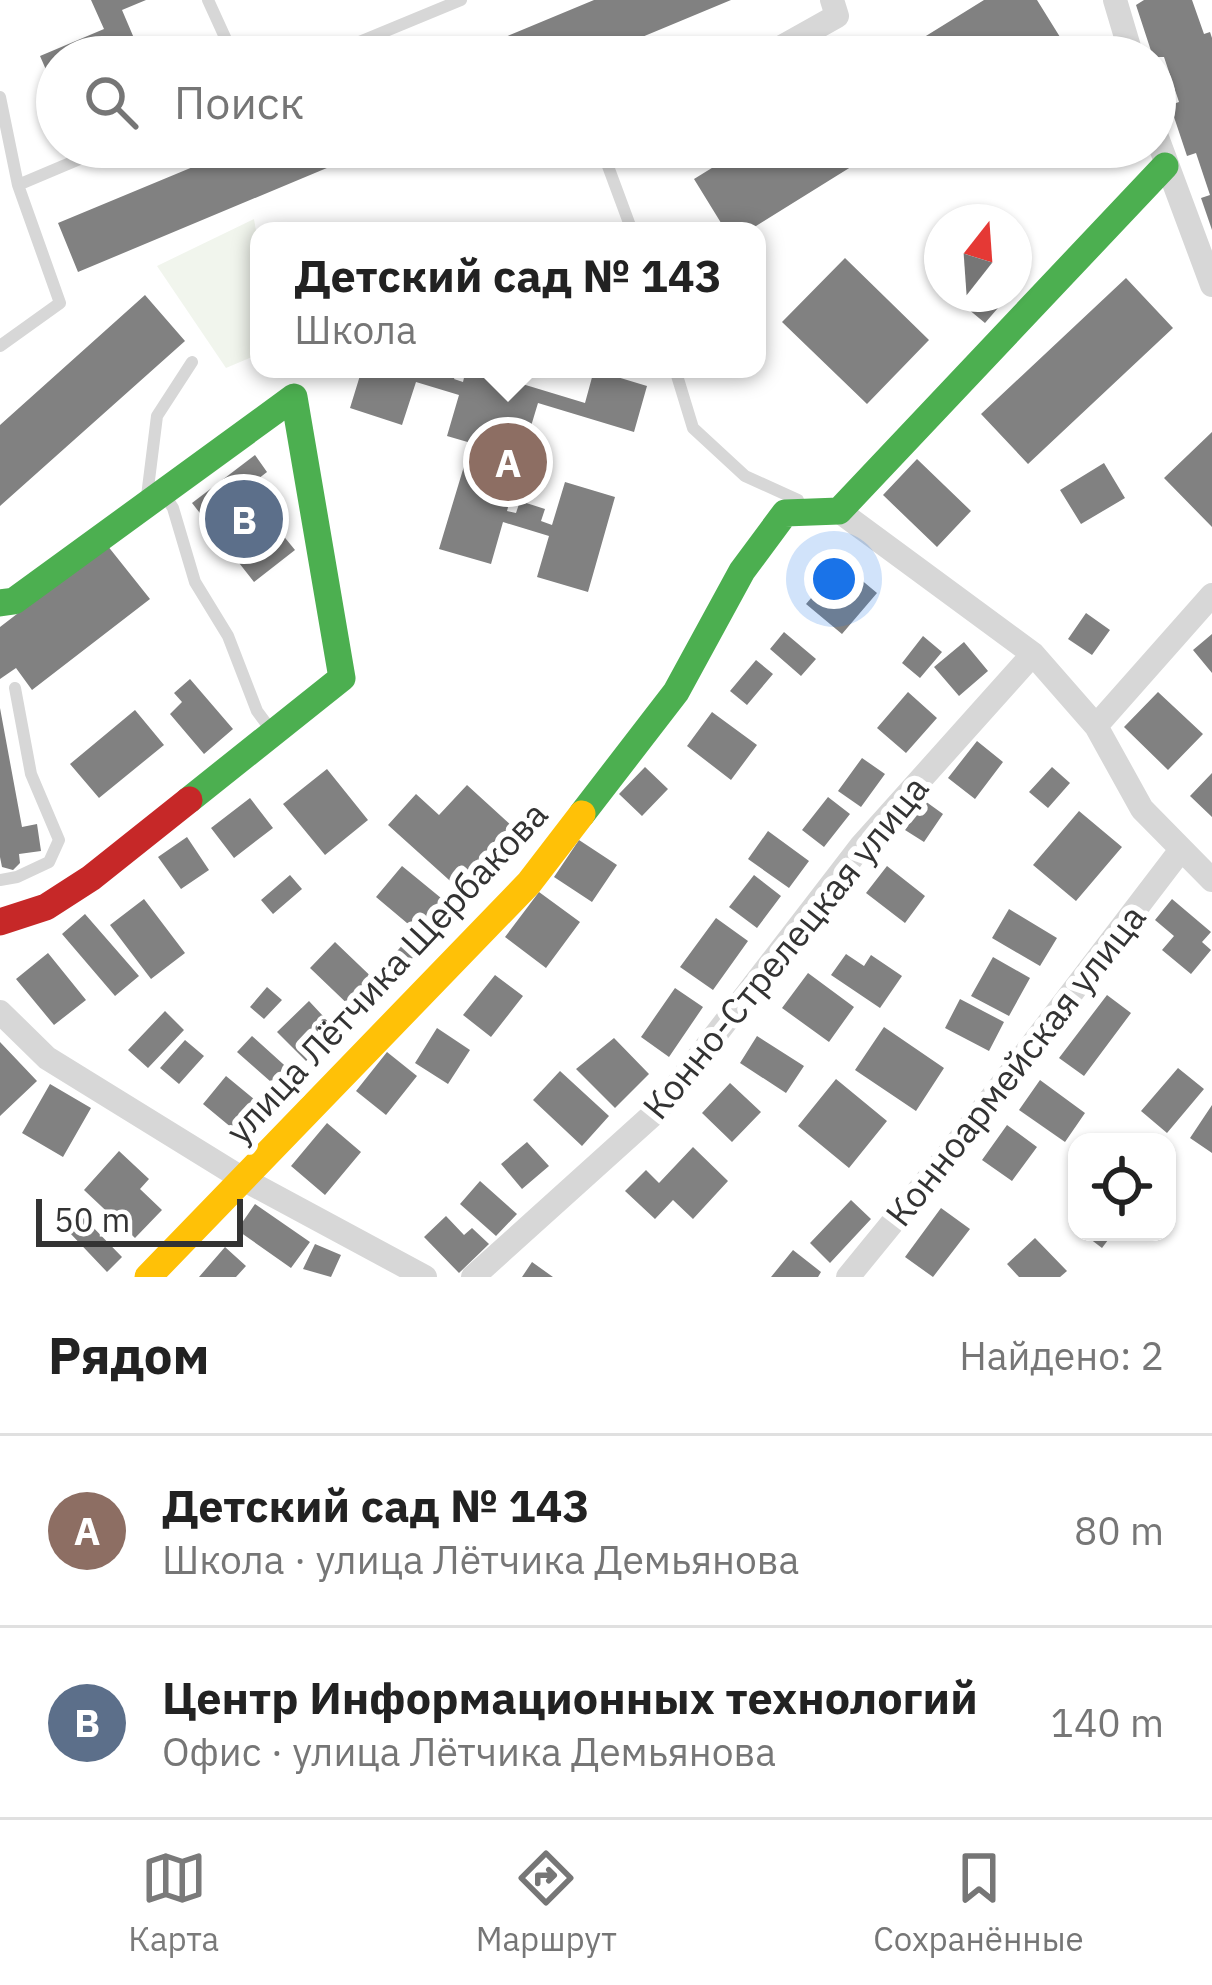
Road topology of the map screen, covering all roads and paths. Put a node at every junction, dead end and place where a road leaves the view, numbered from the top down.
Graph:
1 (208, 0) edge
2 (461, 0) edge
3 (832, 0) edge
4 (1115, 0) edge
5 (224, 36) edge
6 (374, 36) edge
7 (801, 36) edge
8 (1126, 36) edge
9 (0, 97) edge
10 (58, 168) edge
11 (609, 168) edge
12 (1163, 168) edge
13 (1166, 168) edge
14 (18, 185) junction
15 (629, 222) edge
16 (1212, 285) edge
17 (0, 346) edge
18 (192, 362) dead end
19 (678, 378) edge
20 (154, 497) junction
21 (839, 511) junction
22 (1212, 596) edge
23 (0, 603) edge
24 (1033, 654) junction
25 (15, 688) dead end
26 (1096, 726) junction
27 (272, 731) junction
28 (1180, 851) junction
29 (0, 880) edge
30 (1212, 880) edge
31 (0, 922) edge
32 (0, 1012) edge
33 (243, 1179) junction
34 (148, 1277) edge
35 (425, 1277) edge
36 (473, 1277) edge
37 (848, 1277) edge

1 - 5 lane
2 - 6 lane
3 - 7 street
4 - 8 street
9 - 14 lane
10 - 14 lane
11 - 15 lane
12 - 21 street
13 - 16 street
14 - 17 lane
18 - 20 lane
19 - 21 lane
20 - 23 street
20 - 27 lane
20 - 27 street
21 - 24 street
21 - 33 street, улица Лётчика Щербакова
22 - 26 street
24 - 26 street
24 - 36 street, Конно-Стрелецкая улица
25 - 29 lane
26 - 28 street
27 - 31 street
28 - 30 street
28 - 37 street, Конноармейская улица
32 - 33 street
33 - 34 street, улица Лётчика Щербакова
33 - 35 street

